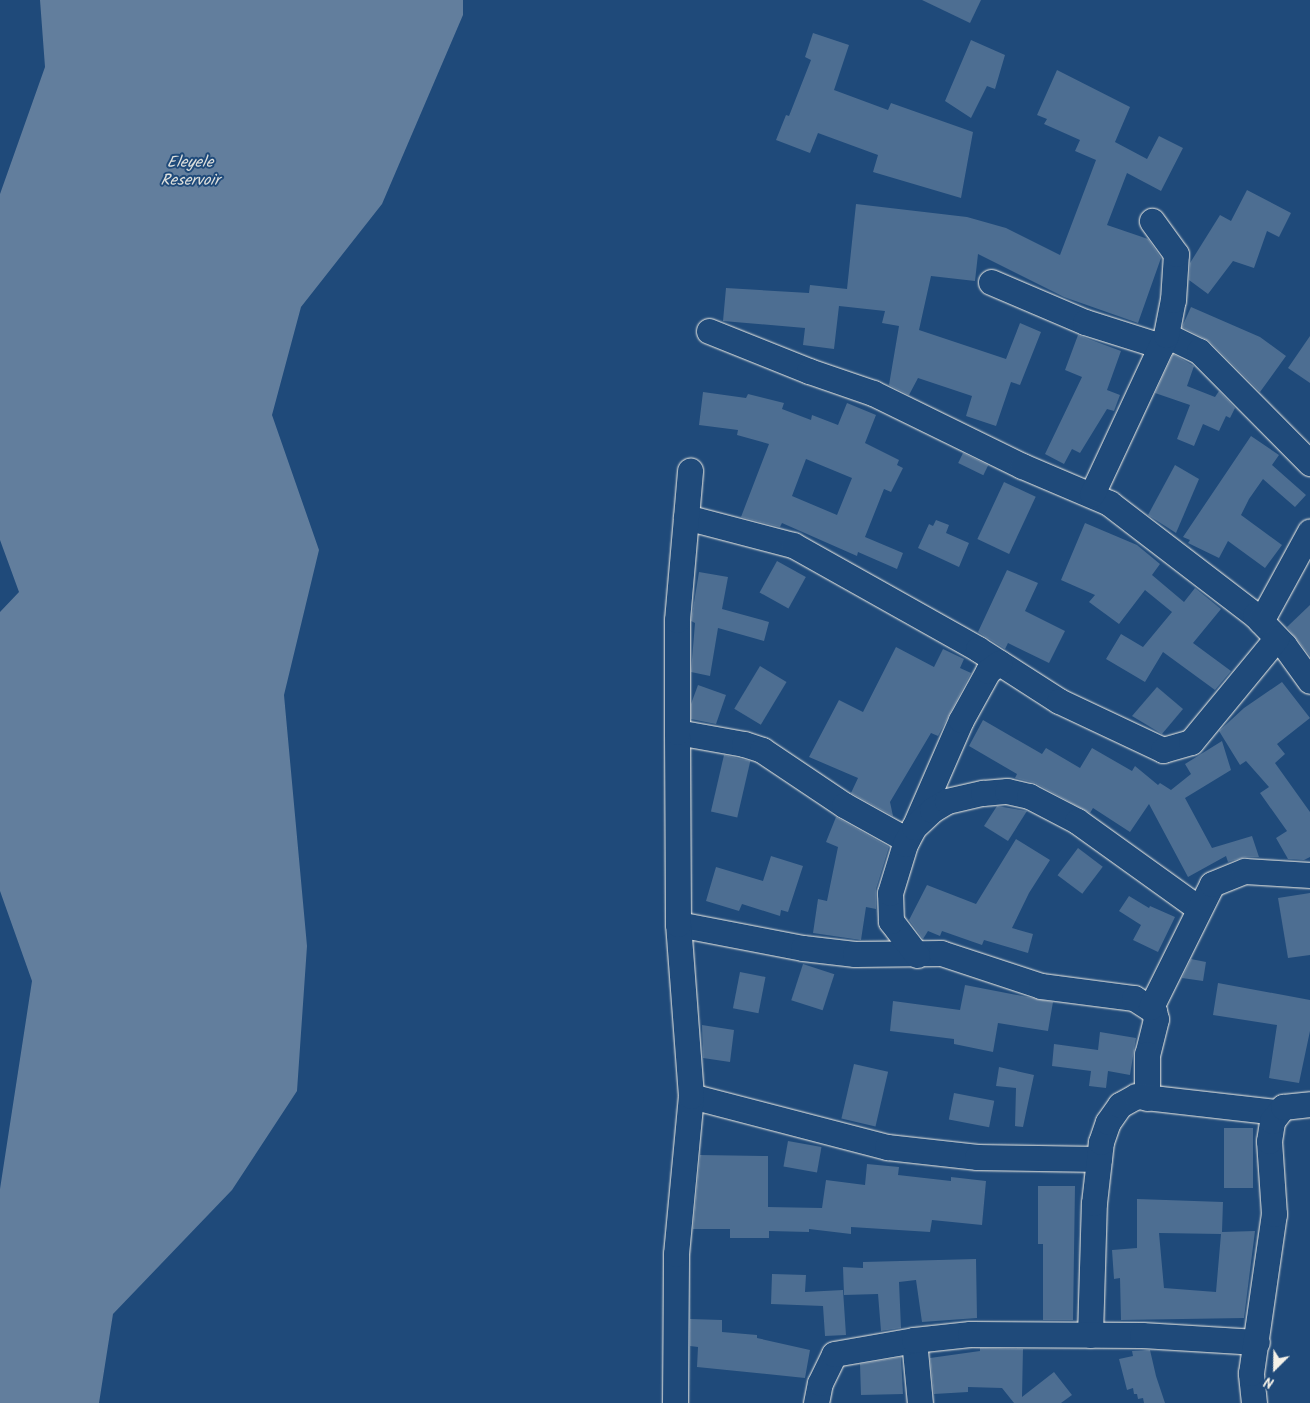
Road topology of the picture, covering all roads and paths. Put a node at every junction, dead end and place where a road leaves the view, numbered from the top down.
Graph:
1 (1152, 221) dead end
2 (992, 282) dead end
3 (709, 330) dead end
4 (1163, 340) junction
5 (1310, 463) edge
6 (690, 471) dead end
7 (1092, 494) junction
8 (686, 517) junction
9 (1310, 531) edge
10 (1269, 630) junction
11 (999, 663) junction
12 (1310, 681) edge
13 (677, 732) junction
14 (911, 833) junction
15 (1310, 875) edge
16 (1198, 908) junction
17 (678, 924) junction
18 (916, 955) junction
19 (1151, 1007) junction
20 (691, 1096) junction
21 (1147, 1098) junction
22 (1310, 1104) edge
23 (1276, 1112) junction
24 (1099, 1159) junction
25 (1090, 1335) junction
26 (914, 1340) junction
27 (1257, 1342) junction
28 (675, 1403) edge
29 (816, 1403) edge
30 (920, 1403) edge
31 (1254, 1403) edge

1 - 4 street
2 - 4 street
3 - 7 street
4 - 5 street
4 - 7 street
6 - 8 street
7 - 10 street
8 - 11 street
8 - 13 street
9 - 10 street
10 - 11 street
10 - 12 street
11 - 14 street
13 - 14 street
13 - 17 street
14 - 16 street
14 - 18 street
15 - 16 street
16 - 19 street
17 - 18 street
17 - 20 street
18 - 19 street
19 - 21 street
20 - 24 street
20 - 28 street
21 - 23 street
21 - 24 street
22 - 23 street
23 - 27 street
24 - 25 street
25 - 26 street
25 - 27 street
26 - 29 street
26 - 30 street
27 - 31 street

